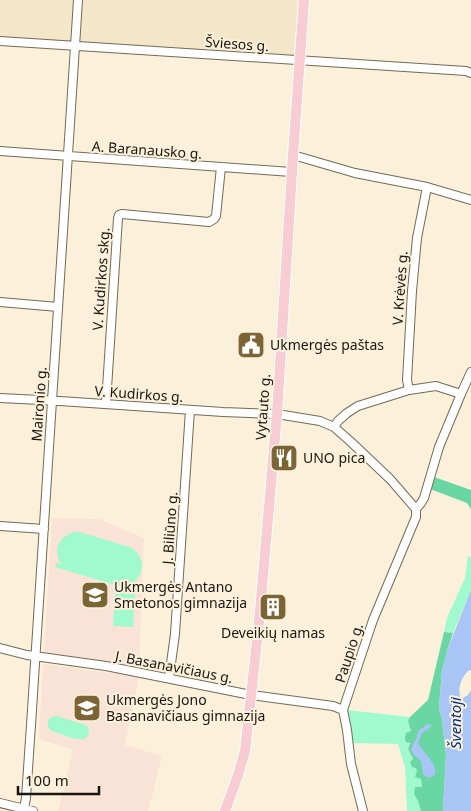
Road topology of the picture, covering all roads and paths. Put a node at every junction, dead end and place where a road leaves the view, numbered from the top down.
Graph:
1 (78, 0) edge
2 (304, 0) edge
3 (0, 41) edge
4 (75, 45) junction
5 (300, 61) junction
6 (471, 73) edge
7 (0, 152) edge
8 (292, 155) junction
9 (68, 157) junction
10 (221, 167) junction
11 (292, 172) junction
12 (427, 187) junction
13 (471, 200) edge
14 (0, 302) edge
15 (58, 307) junction
16 (471, 372) edge
17 (409, 390) junction
18 (461, 394) junction
19 (0, 398) edge
20 (52, 401) junction
21 (106, 404) junction
22 (190, 410) junction
23 (277, 414) junction
24 (334, 427) junction
25 (416, 509) junction
26 (0, 526) edge
27 (44, 529) junction
28 (0, 648) edge
29 (36, 657) junction
30 (169, 678) junction
31 (251, 695) junction
32 (344, 710) junction
33 (0, 803) edge
34 (24, 808) junction
35 (34, 811) edge
36 (224, 811) edge
37 (363, 811) edge

1 - 4 street, Maironio g.
2 - 5 main road, Vytauto g.
3 - 4 street, Šviesos g.
4 - 5 street, Šviesos g.
4 - 9 street, Maironio g.
5 - 6 street, Šviesos g.
5 - 8 main road, Vytauto g.
7 - 9 street, A. Baranausko g.
8 - 11 main road, Vytauto g.
8 - 12 street
9 - 10 street, A. Baranausko g.
9 - 15 street, Maironio g.
10 - 11 street, A. Baranausko g.
10 - 21 street, V. Kudirkos skg.
11 - 23 main road, Vytauto g.
12 - 13 street
12 - 17 street, V. Krėvės g.
14 - 15 street
15 - 20 street, Maironio g.
16 - 18 street, Paupio g.
17 - 18 street
17 - 24 street
18 - 25 street, Paupio g.
19 - 20 street, V. Kudirkos g.
20 - 21 street, V. Kudirkos g.
20 - 27 street, Maironio g.
21 - 22 street, V. Kudirkos g.
22 - 23 street, V. Kudirkos g.
22 - 30 street, J. Biliūno g.
23 - 24 street
23 - 31 main road, Vytauto g.
24 - 25 street
25 - 32 street, Paupio g.
26 - 27 street
27 - 29 street, Maironio g.
28 - 29 street, J. Basanavičiaus g.
29 - 30 street, J. Basanavičiaus g.
29 - 34 street, Maironio g.
30 - 31 street, J. Basanavičiaus g.
31 - 32 street, J. Basanavičiaus g.
31 - 36 main road, Vytauto g.
32 - 37 street, Paupio g.
33 - 34 street
34 - 35 street

